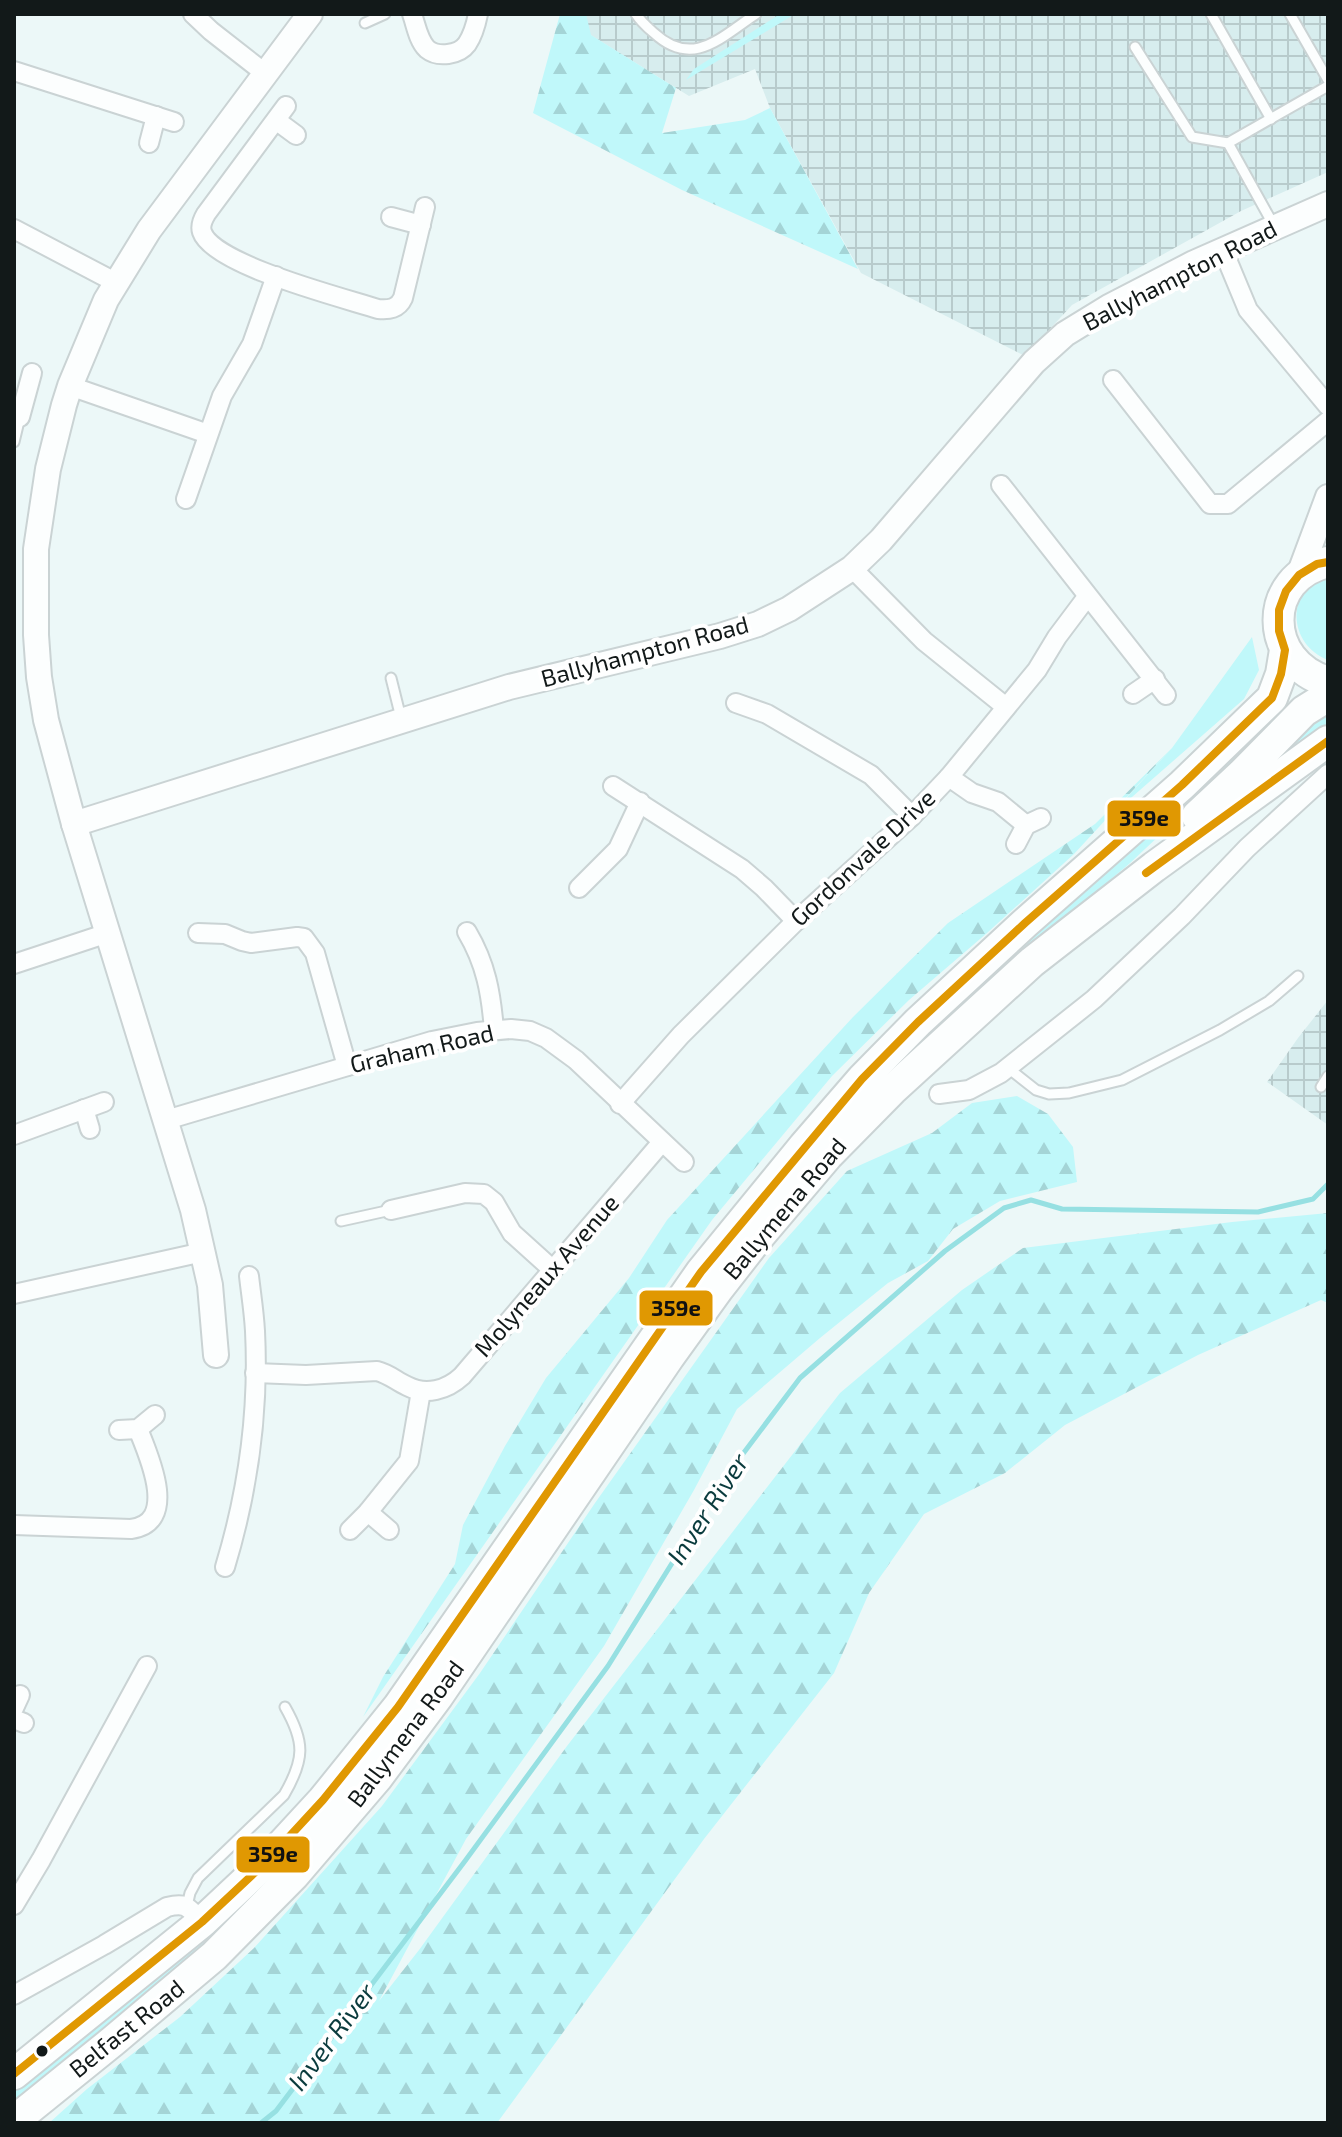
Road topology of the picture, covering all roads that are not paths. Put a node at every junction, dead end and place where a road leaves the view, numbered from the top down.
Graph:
1 (193, 14) edge
2 (310, 14) edge
3 (385, 14) edge
4 (412, 14) edge
5 (478, 14) edge
6 (636, 14) edge
7 (756, 14) edge
8 (1211, 14) edge
9 (1290, 14) edge
10 (365, 23) dead end
11 (1135, 47) dead end
12 (14, 71) edge
13 (266, 74) junction
14 (1328, 83) edge
15 (1271, 119) junction
16 (296, 135) dead end
17 (149, 143) dead end
18 (1228, 143) junction
19 (1328, 204) edge
20 (391, 217) dead end
21 (1275, 227) junction
22 (14, 229) edge
23 (1223, 250) junction
24 (276, 276) junction
25 (115, 282) junction
26 (32, 373) dead end
27 (1113, 380) dead end
28 (70, 386) junction
29 (19, 394) edge
30 (1328, 406) edge
31 (20, 417) joint
32 (1328, 421) edge
33 (208, 434) junction
34 (14, 442) edge
35 (1001, 485) dead end
36 (1328, 497) edge
37 (186, 499) dead end
38 (25, 548) edge
39 (1328, 562) edge
40 (852, 568) junction
41 (1299, 575) junction
42 (1087, 597) junction
43 (1285, 650) junction
44 (391, 678) dead end
45 (1155, 679) junction
46 (1328, 682) edge
47 (1133, 694) dead end
48 (1166, 695) dead end
49 (1328, 696) edge
50 (736, 703) dead end
51 (1006, 707) junction
52 (402, 721) junction
53 (1328, 742) edge
54 (1328, 774) edge
55 (949, 777) junction
56 (613, 786) dead end
57 (640, 802) junction
58 (912, 816) junction
59 (74, 824) junction
60 (1016, 844) dead end
61 (579, 888) dead end
62 (796, 921) junction
63 (467, 932) dead end
64 (108, 933) junction
65 (198, 933) dead end
66 (1032, 962) junction
67 (14, 964) edge
68 (1298, 976) dead end
69 (494, 1030) junction
70 (347, 1066) junction
71 (1008, 1068) junction
72 (1328, 1076) edge
73 (1321, 1087) dead end
74 (939, 1094) dead end
75 (104, 1102) dead end
76 (620, 1104) junction
77 (84, 1109) junction
78 (166, 1120) junction
79 (90, 1129) dead end
80 (14, 1135) edge
81 (662, 1142) junction
82 (684, 1162) dead end
83 (391, 1210) joint
84 (341, 1221) dead end
85 (203, 1252) junction
86 (553, 1270) junction
87 (249, 1276) dead end
88 (14, 1294) edge
89 (216, 1355) dead end
90 (255, 1373) junction
91 (421, 1391) junction
92 (155, 1415) dead end
93 (138, 1429) junction
94 (119, 1430) dead end
95 (368, 1512) junction
96 (14, 1525) edge
97 (350, 1530) dead end
98 (389, 1530) dead end
99 (233, 1558) dead end
100 (147, 1666) dead end
101 (285, 1707) dead end
102 (15, 1901) edge
103 (194, 1914) junction
104 (237, 1934) joint
105 (14, 1995) edge
106 (14, 2074) edge
107 (14, 2121) edge

1 - 13 street
2 - 13 street
3 - 10 lane
4 - 5 street
6 - 7 lane
8 - 15 lane
9 - 14 lane
11 - 18 lane
12 - 17 street
13 - 25 street
14 - 15 lane
15 - 18 lane
16 - 24 street
18 - 21 lane
19 - 21 street, Ballyhampton Road
20 - 24 street
21 - 23 street, Ballyhampton Road
22 - 25 street
23 - 30 street
23 - 40 street, Ballyhampton Road
24 - 33 street
25 - 28 street
26 - 29 street
27 - 32 street
28 - 33 street
28 - 38 street
29 - 31 street
31 - 34 lane
33 - 37 street
35 - 42 street
36 - 41 street
38 - 59 street
39 - 41 highway
40 - 51 street
40 - 52 street, Ballyhampton Road
41 - 43 highway
42 - 45 street
42 - 51 street, Gordonvale Drive
43 - 46 highway
43 - 103 highway, Ballymena Road
44 - 52 lane
45 - 47 street
45 - 48 street
49 - 66 highway
50 - 58 street
51 - 55 street, Gordonvale Drive
52 - 59 street, Ballyhampton Road
53 - 66 highway, Ballymena Road
54 - 71 street
55 - 58 street, Gordonvale Drive
55 - 60 street
56 - 57 street
57 - 61 street
57 - 62 street
58 - 62 street, Gordonvale Drive
59 - 64 street
62 - 76 street, Gordonvale Drive
63 - 69 street
64 - 67 street
64 - 78 street
65 - 70 street
66 - 104 highway, Ballymena Road
68 - 71 lane
69 - 70 street, Graham Road
69 - 76 street, Graham Road
70 - 78 street, Graham Road
71 - 74 street
72 - 73 lane
75 - 77 street
76 - 81 street, Graham Road
77 - 79 street
77 - 80 street
78 - 85 street
81 - 82 street, Graham Road
81 - 86 street, Molyneaux Avenue
83 - 84 lane
83 - 86 street
85 - 88 street
85 - 89 street
86 - 91 street, Molyneaux Avenue
87 - 90 street
90 - 91 street
90 - 99 street
91 - 95 street
92 - 93 street
93 - 94 street
93 - 96 street
95 - 97 street
95 - 98 street
100 - 102 street
101 - 103 lane
103 - 105 street
103 - 106 highway, Belfast Road
104 - 107 highway, Belfast Road

